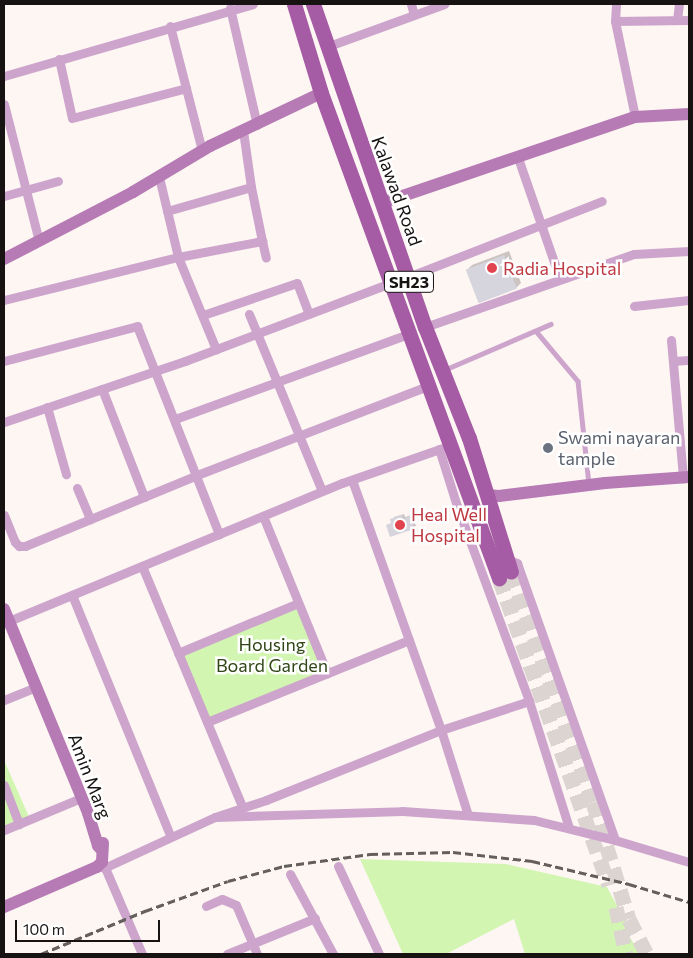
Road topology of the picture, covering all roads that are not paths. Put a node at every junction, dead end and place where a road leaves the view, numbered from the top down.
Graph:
1 (253, 4) edge
2 (294, 4) edge
3 (313, 4) edge
4 (411, 4) edge
5 (444, 4) edge
6 (616, 4) edge
7 (679, 4) edge
8 (230, 8) junction
9 (414, 14) junction
10 (677, 20) junction
11 (689, 20) edge
12 (615, 21) junction
13 (170, 26) junction
14 (326, 47) junction
15 (59, 59) junction
16 (4, 76) edge
17 (186, 88) junction
18 (320, 93) junction
19 (4, 104) edge
20 (689, 114) edge
21 (635, 117) junction
22 (257, 125) junction
23 (243, 131) junction
24 (202, 151) junction
25 (518, 158) junction
26 (159, 177) junction
27 (58, 181) dead end
28 (251, 187) junction
29 (25, 189) junction
30 (4, 196) edge
31 (602, 201) dead end
32 (382, 203) junction
33 (167, 211) junction
34 (543, 224) junction
35 (39, 241) junction
36 (262, 241) junction
37 (689, 251) edge
38 (178, 257) junction
39 (266, 258) dead end
40 (4, 259) edge
41 (408, 277) junction
42 (560, 279) junction
43 (390, 283) junction
44 (4, 300) edge
45 (689, 300) edge
46 (634, 306) dead end
47 (249, 314) dead end
48 (309, 314) junction
49 (203, 315) junction
50 (551, 324) dead end
51 (425, 327) junction
52 (536, 331) junction
53 (257, 334) junction
54 (409, 334) junction
55 (670, 340) dead end
56 (216, 349) junction
57 (689, 360) edge
58 (4, 361) edge
59 (672, 361) junction
60 (443, 370) junction
61 (155, 371) junction
62 (276, 381) junction
63 (430, 385) junction
64 (102, 389) junction
65 (47, 407) junction
66 (175, 419) junction
67 (689, 420) edge
68 (678, 421) junction
69 (4, 422) edge
70 (300, 435) junction
71 (445, 447) junction
72 (66, 474) dead end
73 (196, 475) junction
74 (686, 477) edge
75 (352, 480) junction
76 (589, 485) junction
77 (77, 488) dead end
78 (322, 491) junction
79 (488, 495) junction
80 (144, 497) junction
81 (4, 515) edge
82 (262, 516) junction
83 (90, 520) junction
84 (219, 534) junction
85 (142, 566) junction
86 (506, 570) junction
87 (72, 595) junction
88 (298, 603) junction
89 (4, 609) edge
90 (7, 622) edge
91 (409, 640) junction
92 (178, 653) junction
93 (327, 673) junction
94 (36, 687) junction
95 (4, 700) edge
96 (529, 701) junction
97 (207, 722) junction
98 (441, 730) junction
99 (4, 785) edge
100 (82, 798) junction
101 (242, 806) junction
102 (468, 815) junction
103 (214, 817) junction
104 (19, 824) junction
105 (570, 828) junction
106 (4, 830) edge
107 (171, 837) junction
108 (615, 840) junction
109 (103, 860) junction
110 (689, 862) edge
111 (338, 866) dead end
112 (290, 874) dead end
113 (206, 906) dead end
114 (4, 907) edge
115 (315, 918) junction
116 (253, 943) junction
117 (142, 954) edge
118 (228, 954) edge
119 (257, 954) edge
120 (333, 954) edge
121 (379, 954) edge

1 - 8 street
2 - 18 main road, SH23
3 - 14 main road, Kalawad Road / SH23
4 - 9 street
5 - 9 street
6 - 12 street
7 - 10 street
8 - 13 street
8 - 22 street
9 - 14 street
10 - 11 street
10 - 12 street
12 - 21 street
13 - 15 street
13 - 17 street
14 - 32 main road, Kalawad Road / SH23
15 - 16 street
15 - 17 street
17 - 24 street
18 - 22 street
18 - 43 main road, SH23
19 - 29 street
20 - 21 street
21 - 25 street
22 - 23 street
23 - 24 street
23 - 28 street
24 - 26 street
25 - 32 street
25 - 34 street
26 - 33 street
26 - 35 street
27 - 29 street
28 - 33 street
28 - 36 street
29 - 30 street
29 - 35 street
31 - 34 street
32 - 41 main road, Kalawad Road / SH23
33 - 38 street
34 - 41 street
34 - 42 street
35 - 40 street
36 - 38 street
36 - 39 street
37 - 42 street
38 - 44 street
38 - 49 street
41 - 51 main road, Kalawad Road / SH23
42 - 51 street
43 - 48 street
43 - 54 main road, SH23
45 - 46 street
47 - 53 street
48 - 49 street
48 - 53 street
49 - 56 street
50 - 52 lane
51 - 60 main road, Kalawad Road / SH23
52 - 60 lane
52 - 76 lane
53 - 56 street
53 - 62 street
54 - 62 street
54 - 63 main road, SH23
55 - 59 street
56 - 61 street
57 - 59 street
58 - 61 street
59 - 68 street
60 - 79 main road, Kalawad Road / SH23
61 - 64 street
61 - 66 street
62 - 66 street
62 - 70 street
63 - 70 street
63 - 71 main road, SH23
64 - 65 street
64 - 80 street
65 - 69 street
65 - 72 street
66 - 73 street
67 - 68 street
68 - 74 street
70 - 73 street
70 - 78 street
71 - 75 street
71 - 86 main road, SH23
71 - 96 street
73 - 80 street
73 - 84 street
74 - 76 street
75 - 78 street
75 - 91 street
76 - 79 street
77 - 83 street
78 - 82 street
79 - 86 main road, Kalawad Road / SH23
80 - 83 street
81 - 83 street
82 - 84 street
82 - 88 street
84 - 85 street
85 - 87 street
85 - 92 street
86 - 108 street
87 - 90 street
87 - 107 street
88 - 92 street
88 - 93 street
89 - 90 street, Amin Marg
90 - 94 street, Amin Marg
91 - 93 street
91 - 98 street
92 - 97 street
93 - 97 street
94 - 95 street
94 - 100 street, Amin Marg
96 - 98 street
96 - 105 street
97 - 101 street
98 - 101 street
98 - 102 street
99 - 104 street
100 - 104 street
100 - 109 street, Amin Marg
101 - 103 street
102 - 103 street
102 - 105 street
103 - 107 street
104 - 106 street
105 - 108 street
107 - 109 street
108 - 110 street
109 - 114 street
109 - 117 street
111 - 121 street
112 - 115 street
113 - 116 street
115 - 116 street
115 - 120 street
116 - 118 street
116 - 119 street

